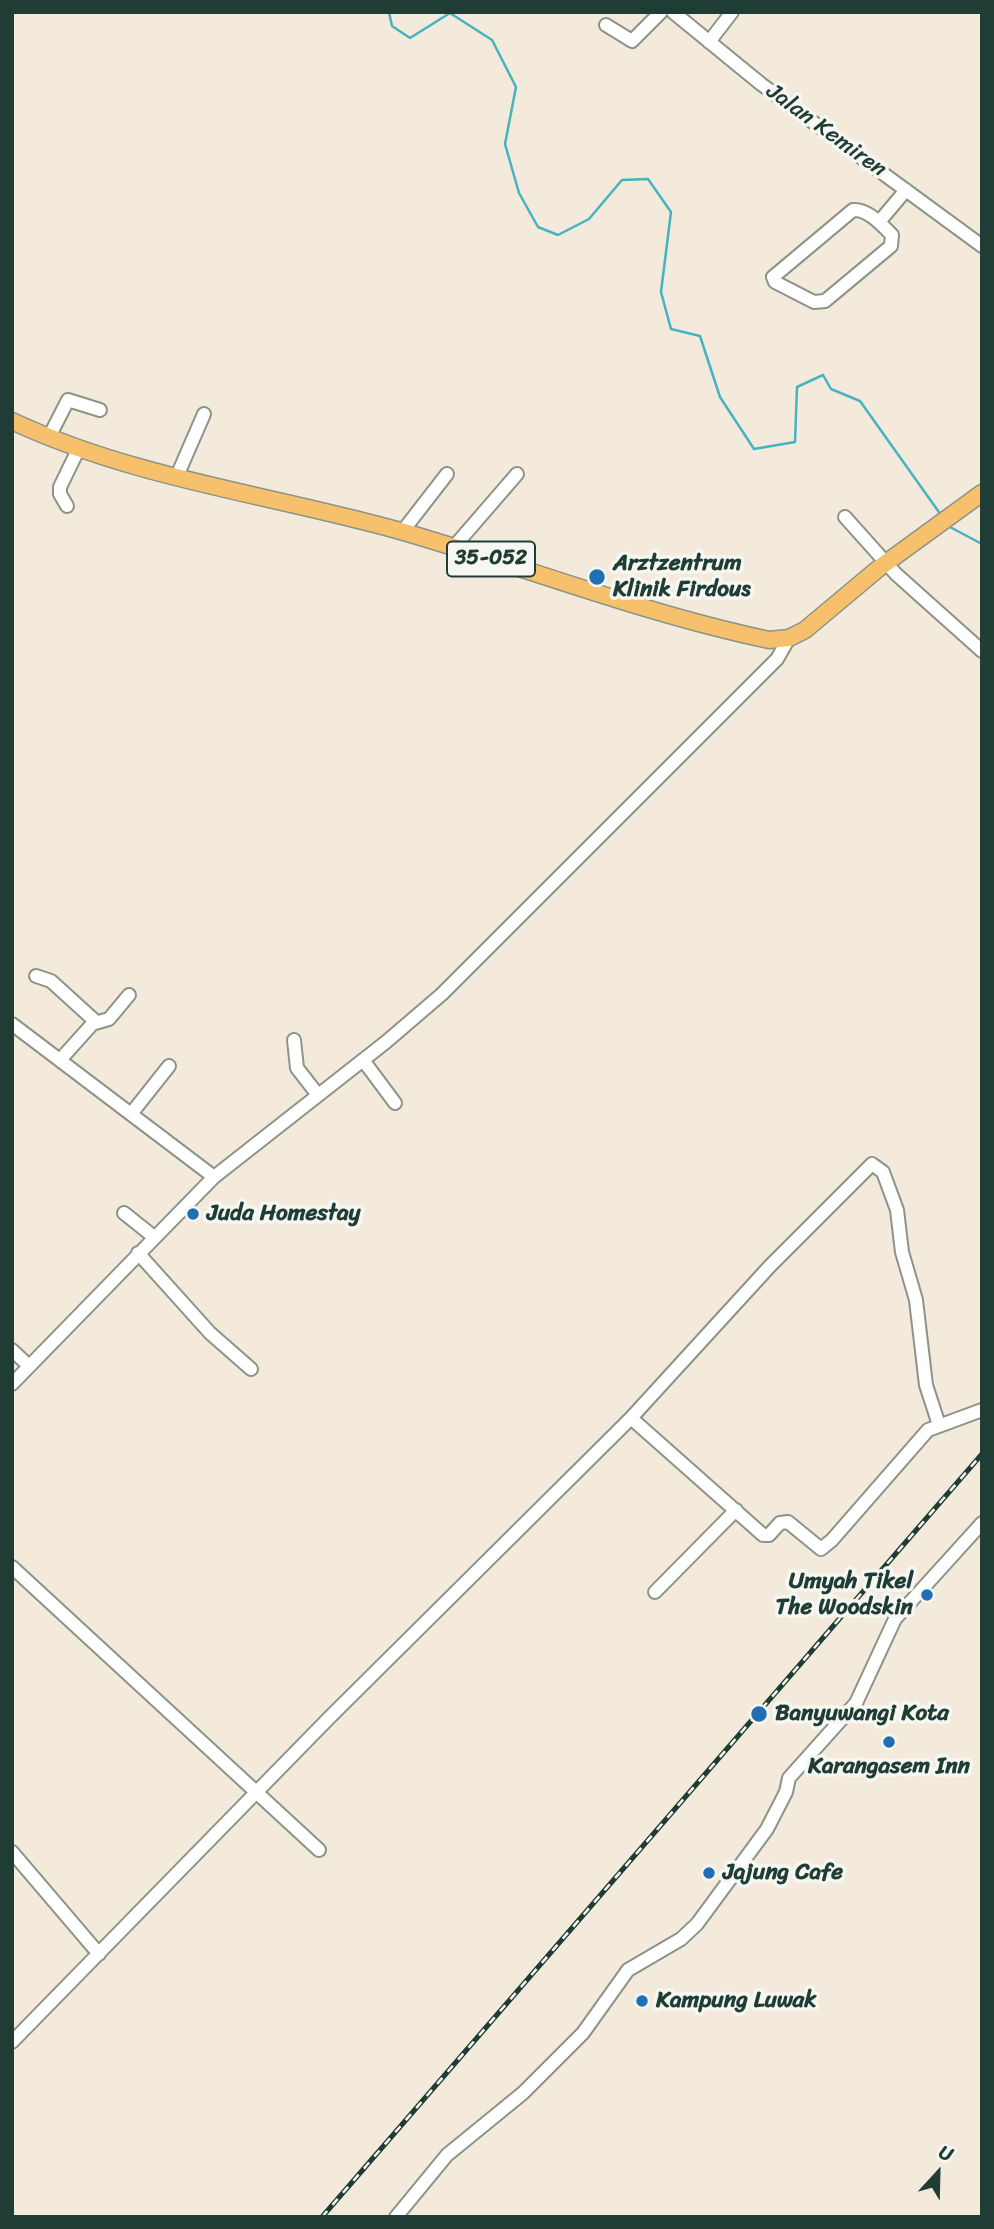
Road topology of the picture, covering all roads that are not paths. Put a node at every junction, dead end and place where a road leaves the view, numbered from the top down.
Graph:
1 (662, 12) edge
2 (673, 12) edge
3 (732, 12) edge
4 (606, 25) dead end
5 (709, 42) junction
6 (906, 190) junction
7 (879, 222) junction
8 (982, 246) edge
9 (100, 410) dead end
10 (204, 414) dead end
11 (12, 421) edge
12 (49, 437) junction
13 (79, 447) junction
14 (447, 474) dead end
15 (517, 474) dead end
16 (177, 476) junction
17 (982, 493) edge
18 (67, 506) dead end
19 (845, 517) dead end
20 (402, 532) junction
21 (453, 548) junction
22 (886, 562) junction
23 (789, 638) junction
24 (982, 651) edge
25 (36, 976) dead end
26 (130, 995) dead end
27 (95, 1023) junction
28 (12, 1024) edge
29 (295, 1040) dead end
30 (60, 1060) junction
31 (363, 1060) junction
32 (169, 1066) dead end
33 (318, 1096) junction
34 (395, 1102) dead end
35 (131, 1114) junction
36 (214, 1177) junction
37 (124, 1213) dead end
38 (154, 1237) junction
39 (138, 1253) junction
40 (12, 1350) edge
41 (29, 1366) junction
42 (251, 1369) dead end
43 (12, 1384) edge
44 (982, 1410) edge
45 (631, 1418) junction
46 (939, 1425) junction
47 (736, 1510) junction
48 (982, 1523) edge
49 (12, 1567) edge
50 (655, 1592) dead end
51 (255, 1794) junction
52 (318, 1850) dead end
53 (12, 1852) edge
54 (99, 1954) junction
55 (12, 2042) edge
56 (397, 2217) edge

1 - 4 street
2 - 5 street, Jalan Kemiren
3 - 5 street
5 - 6 street, Jalan Kemiren
6 - 7 street
6 - 8 street, Jalan Kemiren
7 - 7 street
9 - 12 street
10 - 16 street
11 - 12 main road, 35-052
12 - 13 main road, 35-052
13 - 16 main road, 35-052
13 - 18 street
14 - 20 street
15 - 21 street
16 - 20 main road, 35-052
17 - 22 main road
19 - 22 street
20 - 21 main road, 35-052
21 - 23 main road, 35-052
22 - 23 main road
22 - 24 street
23 - 31 street
25 - 27 street
26 - 27 street
27 - 30 street
28 - 30 street
29 - 33 street
30 - 35 street
31 - 33 street
31 - 34 street
32 - 35 street
33 - 36 street
35 - 36 street
36 - 38 street
37 - 38 street
38 - 39 street
39 - 41 street
39 - 42 street
40 - 41 street
41 - 43 street
44 - 46 street
45 - 46 street
45 - 47 street
45 - 51 street
46 - 47 street
47 - 50 street
48 - 56 street
49 - 51 street
51 - 52 street
51 - 54 street
53 - 54 street
54 - 55 street

